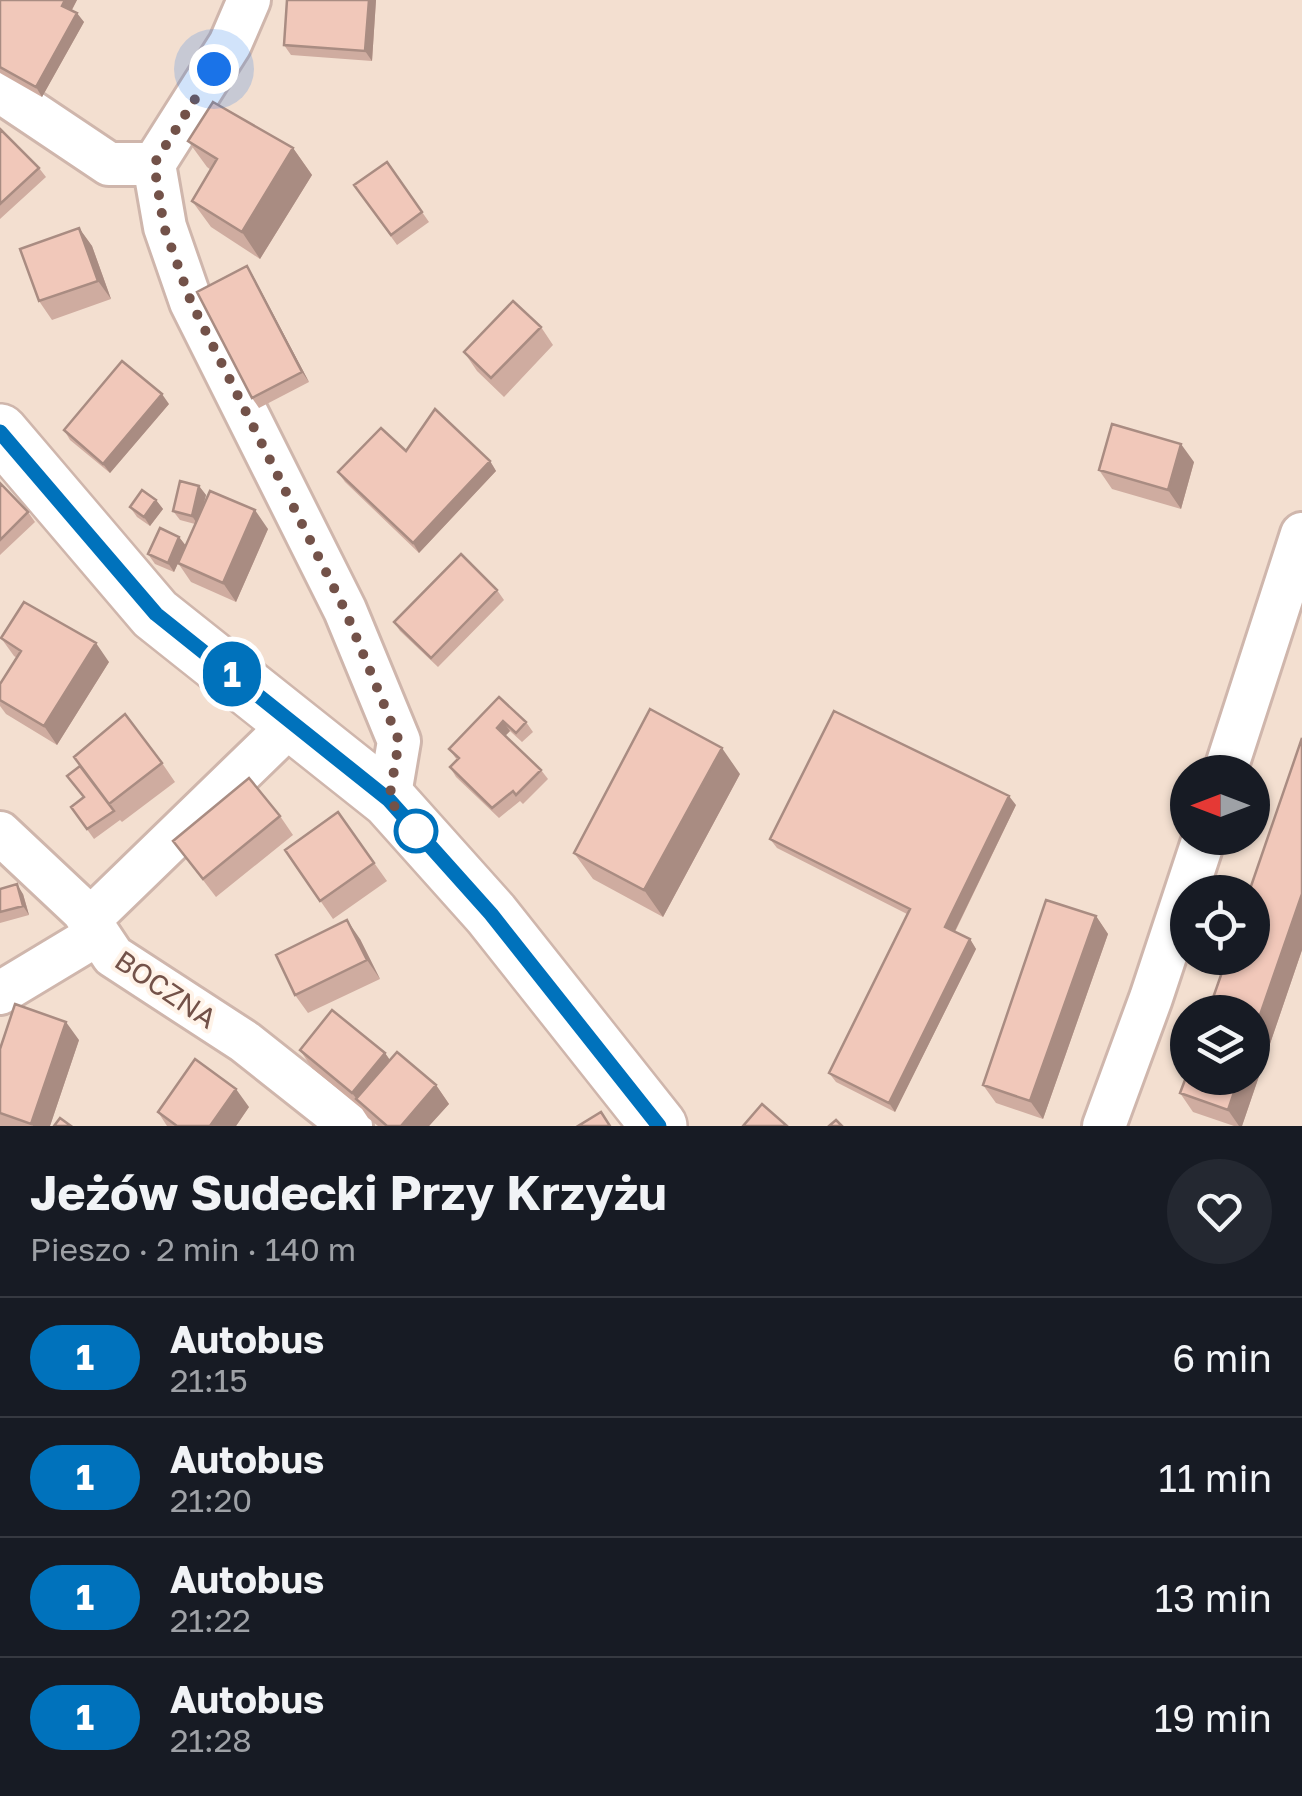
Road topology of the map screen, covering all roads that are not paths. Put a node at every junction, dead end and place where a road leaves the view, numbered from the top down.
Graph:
1 (249, 0) edge
2 (0, 91) edge
3 (154, 164) junction
4 (0, 432) edge
5 (1302, 534) edge
6 (292, 722) junction
7 (1230, 755) edge
8 (389, 800) junction
9 (0, 833) edge
10 (1198, 855) edge
11 (94, 927) junction
12 (0, 994) edge
13 (351, 1126) edge
14 (660, 1126) edge
15 (1105, 1126) edge

1 - 3 street
2 - 3 street
3 - 8 street
4 - 6 street
5 - 7 street
6 - 8 street
6 - 11 street
8 - 14 street
9 - 11 street, BOCZNA
10 - 15 street
11 - 12 street
11 - 13 street, BOCZNA

